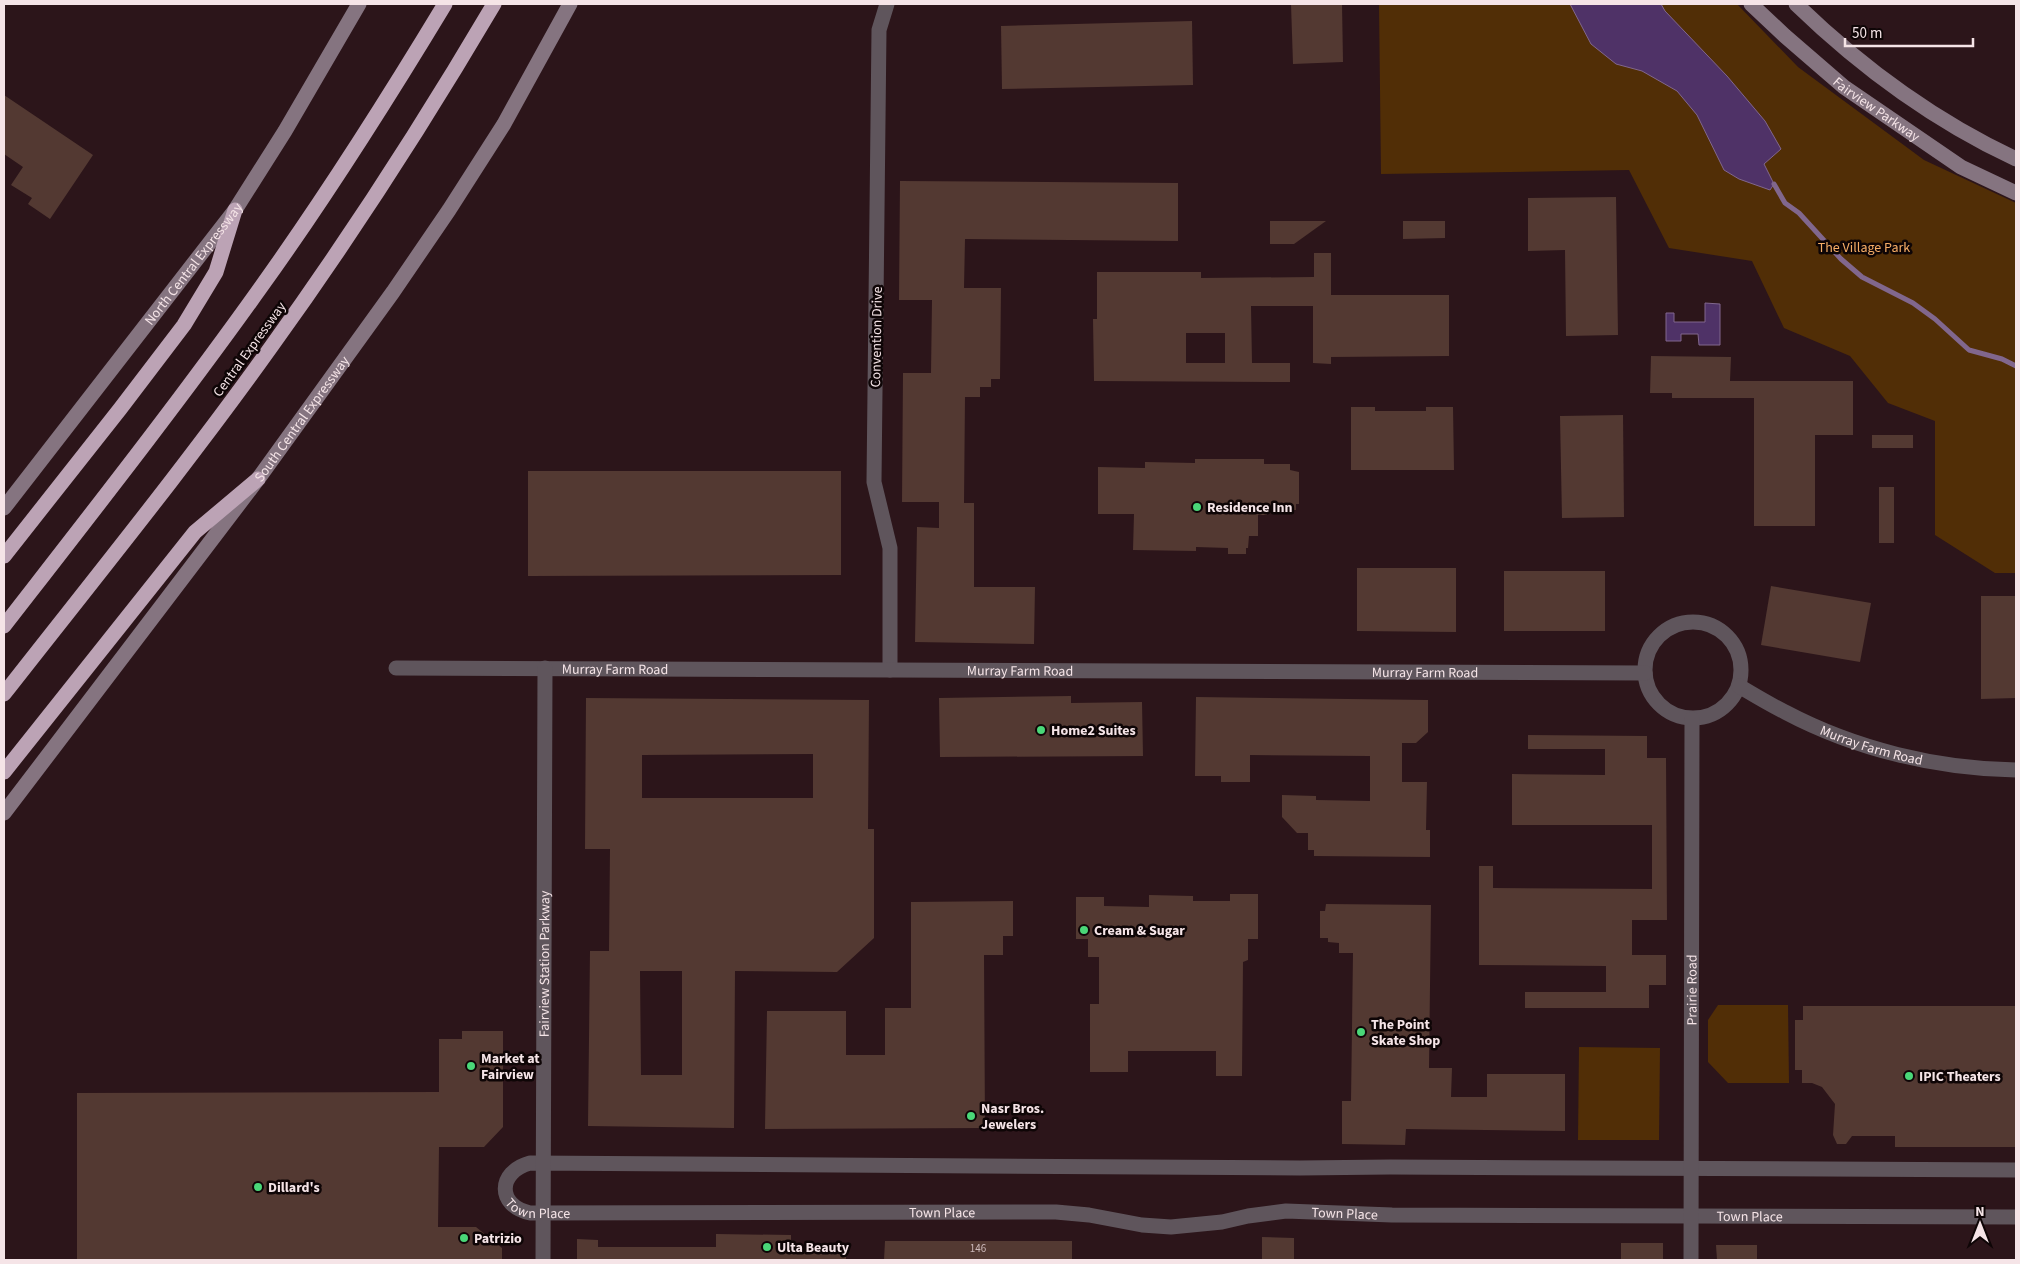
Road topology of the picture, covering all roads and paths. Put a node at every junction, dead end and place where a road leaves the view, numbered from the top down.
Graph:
1 (359, 4) edge
2 (445, 4) edge
3 (494, 4) edge
4 (570, 4) edge
5 (887, 4) edge
6 (1751, 4) edge
7 (1796, 4) edge
8 (2016, 160) edge
9 (2016, 193) edge
10 (235, 210) junction
11 (258, 478) junction
12 (4, 508) edge
13 (4, 556) edge
14 (4, 626) edge
15 (396, 668) dead end
16 (545, 668) junction
17 (890, 670) junction
18 (1645, 673) junction
19 (1739, 686) junction
20 (4, 694) edge
21 (1692, 719) junction
22 (2016, 770) edge
23 (4, 772) edge
24 (4, 813) edge
25 (543, 1164) junction
26 (1692, 1168) junction
27 (2016, 1170) edge
28 (543, 1212) junction
29 (1691, 1216) junction
30 (2016, 1217) edge
31 (543, 1260) edge
32 (1691, 1260) edge

1 - 10 main road, North Central Expressway
2 - 14 highway, Central Expressway
3 - 20 highway, Central Expressway
4 - 11 main road, South Central Expressway
5 - 17 street, Convention Drive
6 - 9 main road, Fairview Parkway
7 - 8 main road, Fairview Parkway
10 - 12 main road, North Central Expressway
10 - 13 highway
11 - 23 highway
11 - 24 main road, South Central Expressway
15 - 16 street, Murray Farm Road
16 - 17 street, Murray Farm Road
16 - 25 street, Fairview Station Parkway
17 - 18 street, Murray Farm Road
18 - 19 street
18 - 21 street
19 - 21 street
19 - 22 street, Murray Farm Road
21 - 26 street, Prairie Road
25 - 26 street, Town Place
25 - 28 street, Fairview Station Parkway
25 - 28 street, Town Place
26 - 27 street, Town Place
26 - 29 street, Prairie Road
28 - 29 street, Town Place
28 - 31 street, Fairview Station Parkway
29 - 30 street, Town Place
29 - 32 street, Prairie Road

